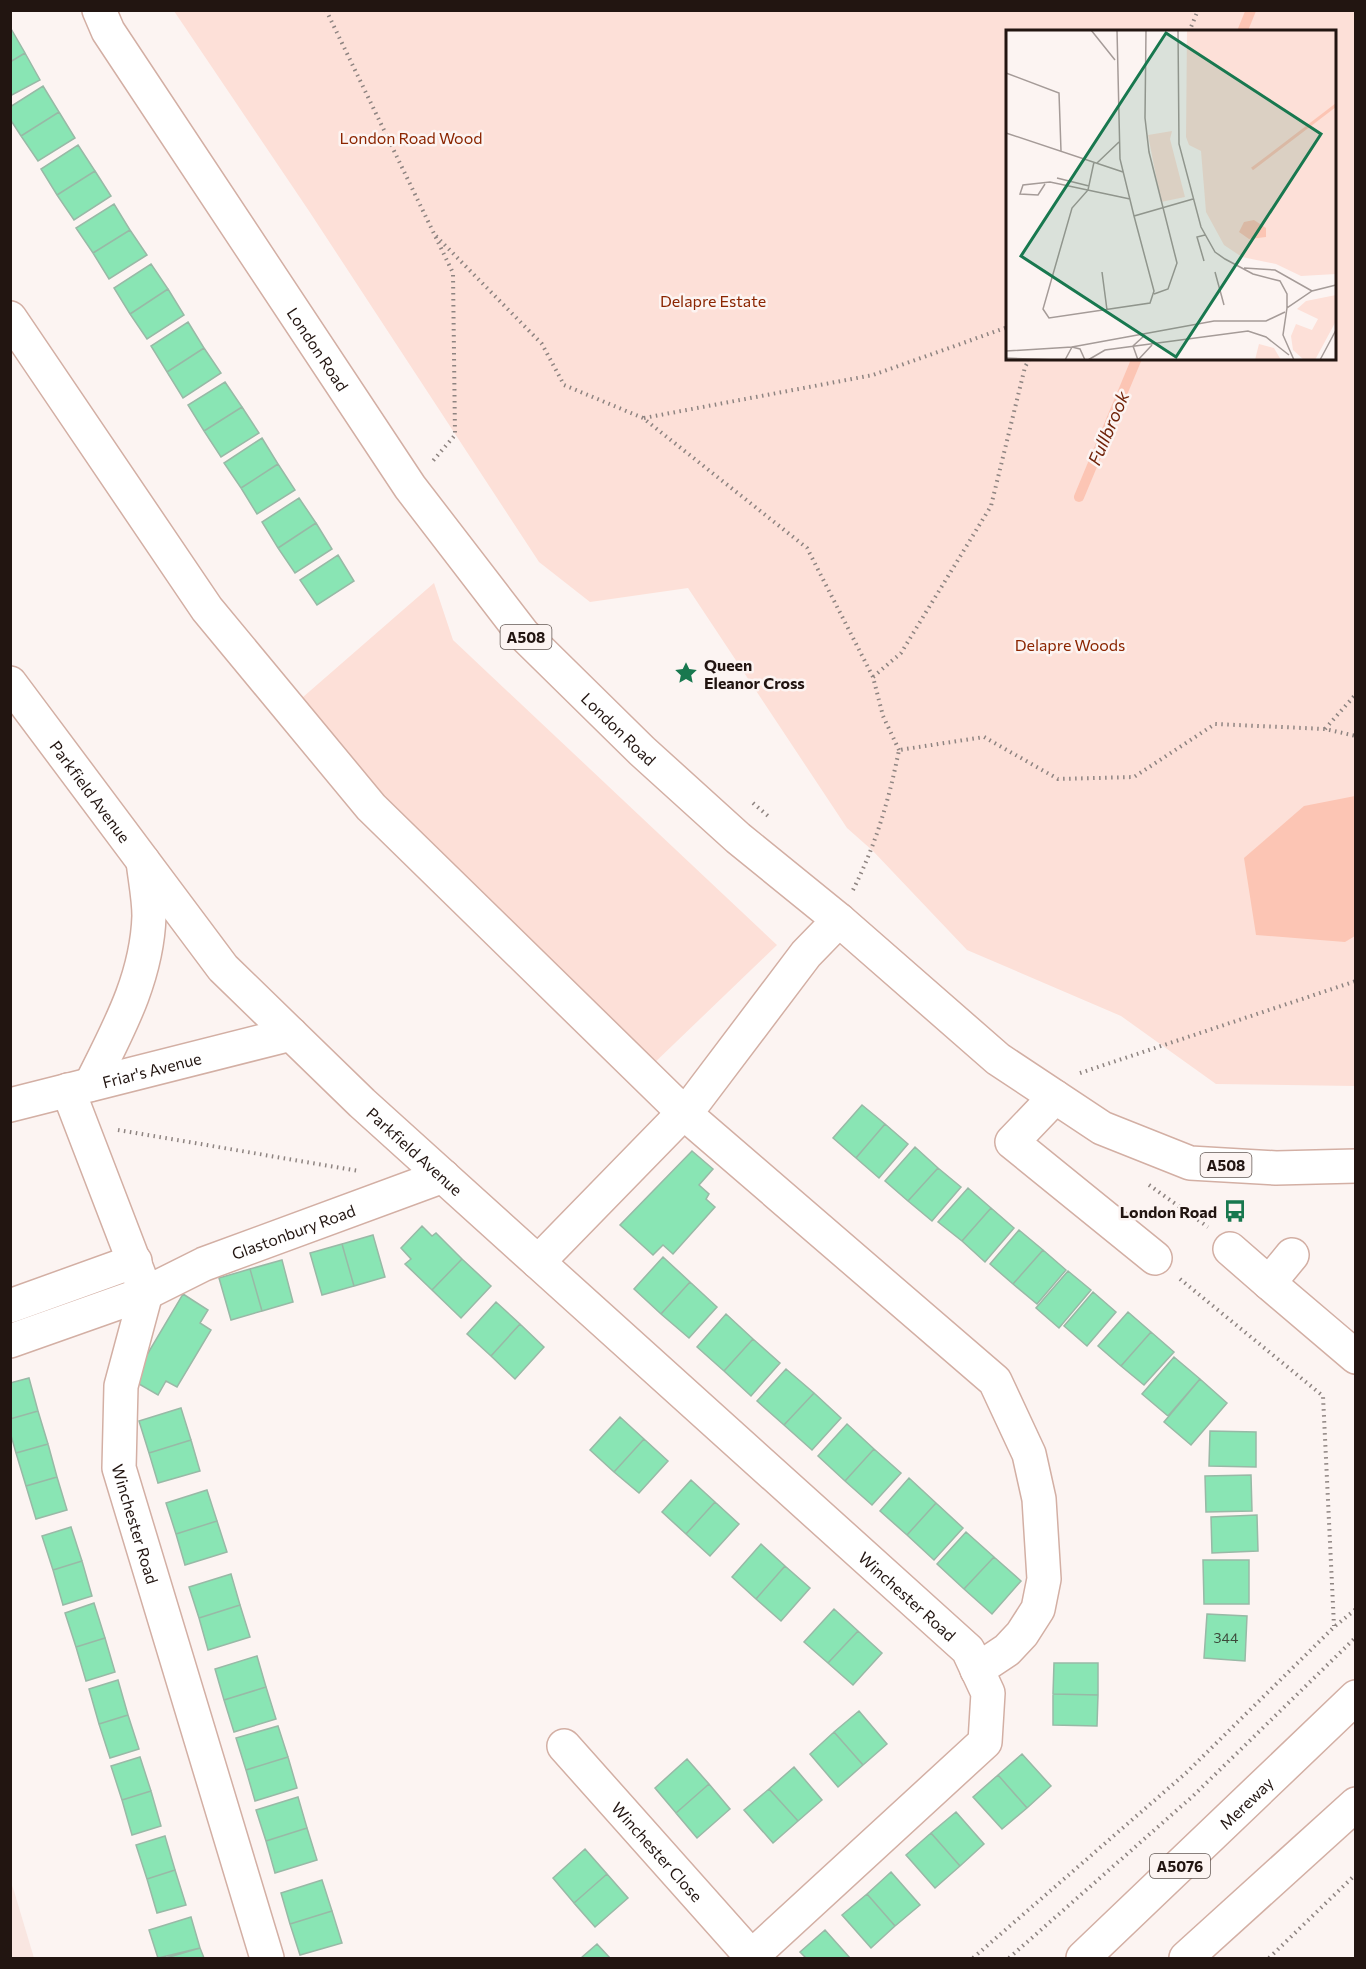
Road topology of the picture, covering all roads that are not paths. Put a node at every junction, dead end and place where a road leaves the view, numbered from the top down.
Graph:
1 (99, 10) edge
2 (10, 318) edge
3 (10, 683) edge
4 (143, 861) junction
5 (839, 920) junction
6 (291, 1034) junction
7 (80, 1087) junction
8 (1047, 1091) junction
9 (10, 1105) edge
10 (683, 1112) junction
11 (1356, 1167) edge
12 (429, 1181) junction
13 (1230, 1249) road end
14 (1293, 1255) dead end
15 (1155, 1258) road end
16 (135, 1261) junction
17 (538, 1262) junction
18 (1269, 1283) junction
19 (146, 1293) junction
20 (10, 1305) edge
21 (10, 1341) edge
22 (1356, 1357) edge
23 (977, 1670) junction
24 (1356, 1697) edge
25 (564, 1746) dead end
26 (1356, 1804) edge
27 (1216, 1931) junction
28 (751, 1958) edge
29 (1083, 1958) edge
30 (267, 1959) edge
31 (1186, 1959) edge
32 (1194, 1959) edge

1 - 5 main road, London Road / A508
2 - 10 main road
3 - 4 main road, Parkfield Avenue
4 - 6 main road, Parkfield Avenue
4 - 7 main road
5 - 8 main road, London Road / A508
5 - 10 main road
6 - 7 main road, Friar's Avenue
6 - 12 main road, Parkfield Avenue
7 - 9 main road, Friar's Avenue
7 - 16 main road
8 - 11 main road, London Road / A508
8 - 15 main road
10 - 17 main road
10 - 23 main road
12 - 17 main road, Parkfield Avenue
12 - 19 main road, Glastonbury Road
13 - 18 main road
14 - 18 main road
16 - 19 main road
16 - 20 main road
17 - 23 main road, Winchester Road
18 - 22 main road
19 - 21 main road, Glastonbury Road
19 - 30 main road, Winchester Road
23 - 28 main road, Winchester Road
24 - 29 main road, Mereway / A5076
25 - 28 main road, Winchester Close
26 - 27 main road
27 - 31 main road
27 - 32 main road

